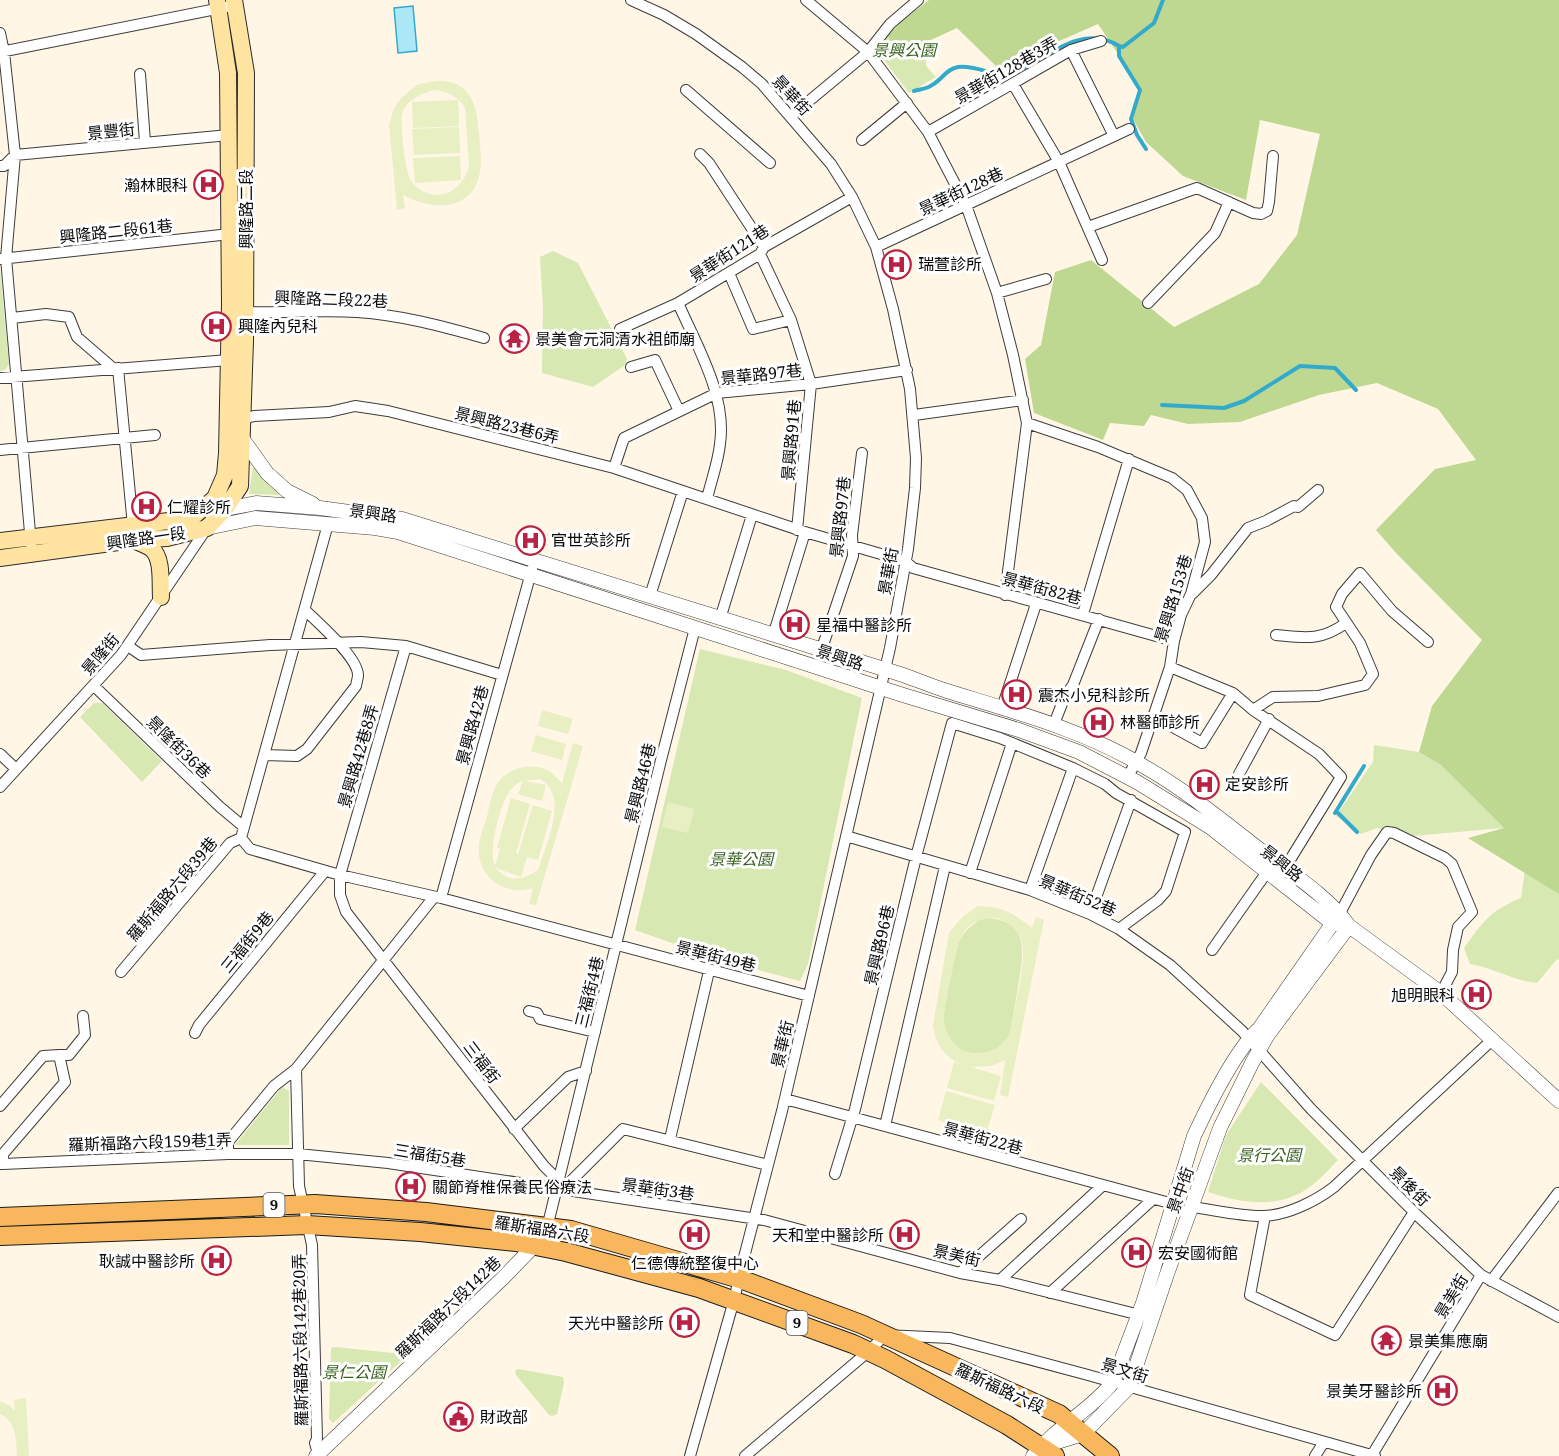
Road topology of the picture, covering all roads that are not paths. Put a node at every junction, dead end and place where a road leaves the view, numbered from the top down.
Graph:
1 (631, 0) edge
2 (806, 0) edge
3 (918, 0) edge
4 (235, 3) edge
5 (217, 4) edge
6 (651, 4) edge
7 (0, 33) edge
8 (1101, 41) dead end
9 (1071, 50) junction
10 (2, 52) edge
11 (868, 52) junction
12 (140, 74) dead end
13 (1013, 84) junction
14 (686, 90) dead end
15 (906, 103) junction
16 (791, 116) junction
17 (1129, 129) dead end
18 (928, 132) junction
19 (229, 135) junction
20 (1114, 136) junction
21 (862, 140) dead end
22 (145, 142) junction
23 (700, 153) dead end
24 (15, 155) junction
25 (1273, 156) dead end
26 (1059, 162) junction
27 (771, 163) dead end
28 (0, 166) edge
29 (852, 197) junction
30 (1229, 202) junction
31 (966, 205) junction
32 (1088, 227) junction
33 (230, 234) junction
34 (876, 247) junction
35 (762, 251) junction
36 (3, 259) edge
37 (1102, 260) dead end
38 (729, 273) junction
39 (1046, 279) dead end
40 (997, 293) junction
41 (678, 303) junction
42 (1148, 303) dead end
43 (245, 312) junction
44 (12, 318) junction
45 (791, 320) junction
46 (620, 329) dead end
47 (484, 338) dead end
48 (229, 360) junction
49 (631, 367) dead end
50 (116, 368) junction
51 (907, 370) junction
52 (18, 377) junction
53 (0, 378) edge
54 (811, 384) junction
55 (717, 393) junction
56 (1023, 400) junction
57 (679, 411) junction
58 (236, 415) junction
59 (914, 415) junction
60 (1027, 423) junction
61 (155, 435) dead end
62 (124, 438) junction
63 (242, 438) junction
64 (24, 447) junction
65 (0, 450) edge
66 (862, 453) dead end
67 (1129, 459) junction
68 (614, 468) junction
69 (1318, 490) dead end
70 (683, 491) junction
71 (707, 499) junction
72 (217, 506) junction
73 (320, 508) junction
74 (752, 515) junction
75 (328, 524) junction
76 (207, 528) junction
77 (801, 531) junction
78 (133, 533) junction
79 (0, 541) edge
80 (32, 545) junction
81 (854, 547) junction
82 (0, 558) edge
83 (905, 561) junction
84 (533, 567) junction
85 (1191, 594) junction
86 (1005, 595) junction
87 (650, 596) junction
88 (161, 597) junction
89 (1036, 604) junction
90 (305, 610) junction
91 (1083, 614) junction
92 (720, 619) junction
93 (1099, 619) junction
94 (1346, 623) junction
95 (695, 628) junction
96 (1276, 635) dead end
97 (773, 636) junction
98 (1174, 641) junction
99 (338, 642) junction
100 (1428, 642) dead end
101 (295, 644) junction
102 (128, 646) junction
103 (406, 646) junction
104 (822, 651) junction
105 (1170, 667) junction
106 (884, 670) junction
107 (502, 675) junction
108 (94, 686) junction
109 (880, 687) junction
110 (1233, 693) junction
111 (1002, 708) junction
112 (1253, 710) junction
113 (1153, 716) junction
114 (1269, 719) junction
115 (1054, 724) junction
116 (1012, 743) junction
117 (0, 754) edge
118 (264, 755) junction
119 (1136, 762) junction
120 (1073, 768) junction
121 (16, 769) junction
122 (1239, 774) dead end
123 (1127, 778) junction
124 (0, 787) edge
125 (1131, 800) junction
126 (242, 833) junction
127 (846, 836) junction
128 (915, 857) junction
129 (945, 866) junction
130 (1285, 868) junction
131 (325, 871) junction
132 (1267, 872) junction
133 (970, 873) junction
134 (340, 875) junction
135 (1030, 890) junction
136 (438, 898) junction
137 (1090, 914) junction
138 (1336, 918) junction
139 (1349, 926) junction
140 (1119, 929) junction
141 (616, 945) junction
142 (1212, 950) dead end
143 (384, 959) junction
144 (709, 970) junction
145 (121, 972) dead end
146 (1441, 993) junction
147 (809, 996) junction
148 (529, 1011) dead end
149 (83, 1016) dead end
150 (595, 1032) junction
151 (195, 1034) dead end
152 (1248, 1039) junction
153 (1492, 1040) junction
154 (1260, 1051) junction
155 (59, 1055) junction
156 (296, 1069) junction
157 (586, 1071) junction
158 (785, 1099) junction
159 (1559, 1101) edge
160 (0, 1106) edge
161 (852, 1118) junction
162 (885, 1126) junction
163 (514, 1129) junction
164 (670, 1139) junction
165 (228, 1154) junction
166 (298, 1154) junction
167 (1363, 1160) junction
168 (2, 1164) edge
169 (768, 1165) junction
170 (835, 1174) dead end
171 (1102, 1186) junction
172 (559, 1187) junction
173 (1558, 1193) edge
174 (1153, 1199) junction
175 (1175, 1203) junction
176 (303, 1204) junction
177 (1192, 1207) junction
178 (1414, 1212) junction
179 (1264, 1216) junction
180 (0, 1217) edge
181 (755, 1219) junction
182 (1021, 1219) dead end
183 (307, 1225) junction
184 (547, 1228) junction
185 (0, 1236) edge
186 (534, 1246) junction
187 (960, 1273) junction
188 (1486, 1278) junction
189 (740, 1279) junction
190 (1000, 1280) junction
191 (1050, 1293) junction
192 (734, 1300) junction
193 (1139, 1316) junction
194 (1153, 1317) junction
195 (1559, 1317) edge
196 (885, 1335) junction
197 (869, 1351) junction
198 (1113, 1382) junction
199 (1129, 1387) junction
200 (1068, 1422) junction
201 (1083, 1434) junction
202 (1324, 1442) junction
203 (1043, 1453) edge
204 (317, 1455) edge
205 (690, 1456) edge
206 (745, 1456) edge
207 (1110, 1456) edge
208 (1315, 1456) edge
209 (1374, 1456) edge

1 - 6 street, 景華街
2 - 11 street
3 - 11 street
4 - 5 street
4 - 43 main road, 興隆路二段
5 - 10 street
5 - 19 main road, 興隆路二段
6 - 16 street, 景華街
7 - 10 street
8 - 9 street, 景華街128巷3弄
9 - 13 street, 景華街128巷3弄
9 - 20 street
10 - 24 street
11 - 15 street
11 - 16 street
12 - 22 street
13 - 18 street, 景華街128巷3弄
13 - 26 street
14 - 27 street
15 - 18 street
15 - 21 street
16 - 29 street, 景華街
17 - 20 street, 景華街128巷
18 - 31 street
19 - 22 street, 景豐街
19 - 33 main road, 興隆路二段
20 - 26 street, 景華街128巷
22 - 24 street, 景豐街
23 - 35 street, 景興路91巷
24 - 28 street
24 - 36 street
25 - 30 street
26 - 31 street, 景華街128巷
26 - 32 street
29 - 34 street, 景華街
29 - 35 street, 景華街121巷
30 - 32 street
30 - 42 street
31 - 34 street, 景華街128巷
31 - 40 street
32 - 37 street
33 - 36 street, 興隆路二段61巷
33 - 48 main road, 興隆路二段
34 - 51 street, 景華街
35 - 38 street, 景華街121巷
35 - 45 street, 景興路91巷
36 - 44 street
38 - 41 street, 景華街121巷
38 - 45 street
39 - 40 street
40 - 56 street
41 - 46 street, 景華街121巷
41 - 55 street
43 - 47 street, 興隆路二段22巷
43 - 58 main road, 興隆路二段
44 - 50 street
44 - 52 street
45 - 54 street, 景興路91巷
48 - 50 street
48 - 58 main road, 興隆路二段
49 - 57 street
50 - 52 street
50 - 62 street
51 - 54 street, 景華路97巷
51 - 59 street, 景華街
52 - 53 street
52 - 64 street
54 - 55 street, 景華路97巷
54 - 77 street, 景興路91巷
55 - 57 street, 景華路97巷
55 - 71 street
56 - 59 street
56 - 60 street
57 - 68 street, 景華路97巷
58 - 63 main road, 興隆路一段
58 - 68 street, 景興路23巷6弄
58 - 72 main road, 興隆路一段
59 - 83 street, 景華街
60 - 67 street, 景興路153巷
60 - 86 street
61 - 62 street
62 - 64 street
62 - 78 street
63 - 72 main road, 興隆路一段
63 - 73 street
64 - 65 street
64 - 80 street
66 - 81 street, 景興路97巷
67 - 85 street, 景興路153巷
67 - 91 street
68 - 70 street, 景興路23巷6弄
69 - 85 street
70 - 71 street, 景興路23巷6弄
70 - 87 street
71 - 74 street, 景興路23巷6弄
72 - 73 street, 景興路
72 - 76 main road, 興隆路一段
72 - 78 main road, 興隆路一段
73 - 84 street, 景興路
74 - 77 street, 景華街82巷
74 - 92 street
75 - 76 street, 景興路
75 - 84 street, 景興路
75 - 90 street
76 - 78 main road, 興隆路一段
76 - 88 street, 景隆街
77 - 81 street, 景華街82巷
77 - 97 street, 景興路91巷
78 - 80 main road, 興隆路一段
78 - 88 main road
79 - 80 main road, 興隆路一段
80 - 82 main road, 興隆路一段
81 - 83 street, 景華街82巷
81 - 104 street, 景興路97巷
83 - 86 street, 景華街82巷
83 - 106 street, 景華街
84 - 87 street, 景興路
84 - 95 street, 景興路
84 - 107 street, 景興路42巷
85 - 98 street, 景興路153巷
86 - 89 street, 景華街82巷
87 - 92 street, 景興路
88 - 102 street, 景隆街
89 - 91 street, 景華街82巷
89 - 111 street
90 - 99 street
90 - 101 street
91 - 93 street, 景華街82巷
92 - 97 street, 景興路
93 - 98 street, 景華街82巷
93 - 115 street
94 - 96 street
94 - 100 street
94 - 112 street
95 - 109 street, 景興路
95 - 141 street, 景興路46巷
97 - 104 street, 景興路
98 - 105 street, 景興路153巷
99 - 101 street
99 - 103 street
99 - 118 street
101 - 102 street
101 - 118 street
102 - 108 street, 景隆街
103 - 107 street
103 - 134 street, 景興路42巷8弄
104 - 106 street, 景興路
105 - 110 street
105 - 113 street, 景興路153巷
106 - 109 street, 景華街
106 - 111 street, 景興路
107 - 136 street, 景興路42巷
108 - 121 street, 景隆街
108 - 126 street, 景隆街36巷
109 - 123 street, 景興路
109 - 127 street, 景華街
110 - 112 street
110 - 113 street
111 - 115 street, 景興路
112 - 114 street
113 - 119 street, 景興路153巷
114 - 122 street
114 - 130 street
115 - 119 street, 景興路
116 - 120 street
116 - 128 street, 景興路96巷
116 - 133 street
117 - 121 street
118 - 126 street
119 - 123 street, 景興路153巷
119 - 130 street, 景興路
120 - 125 street
120 - 135 street
121 - 124 street, 景隆街
123 - 132 street, 景興路
125 - 137 street
125 - 140 street
126 - 131 street
126 - 145 street, 羅斯福路六段39巷
127 - 128 street, 景華街52巷
127 - 147 street, 景華街
128 - 129 street, 景華街52巷
128 - 161 street, 景興路96巷
129 - 133 street, 景華街52巷
129 - 162 street
130 - 138 street, 景興路
131 - 134 street
131 - 151 street, 三福街9巷
132 - 138 street, 景興路
132 - 142 street
133 - 135 street, 景華街52巷
134 - 136 street
134 - 143 street, 三福街
135 - 137 street, 景華街52巷
136 - 141 street, 三福街4巷
136 - 143 street
137 - 140 street, 景華街52巷
138 - 139 street, 景興路
138 - 146 street
138 - 152 street, 景中街
139 - 146 street, 景興路
139 - 154 street, 景中街
140 - 152 street, 景華街52巷
141 - 144 street, 景華街49巷
141 - 150 street, 三福街4巷
143 - 156 street
143 - 163 street, 三福街
144 - 147 street, 景華街49巷
144 - 164 street
146 - 153 street, 景興路
147 - 158 street, 景華街
148 - 150 street
149 - 155 street
150 - 157 street, 三福街4巷
152 - 154 street, 景華街52巷
152 - 175 street, 景中街
153 - 159 street, 景興路
153 - 167 street
154 - 167 street, 景後街
154 - 177 street, 景中街
155 - 160 street
155 - 168 street
156 - 165 street
156 - 166 street, 羅斯福路六段142巷20弄
157 - 163 street
157 - 172 street, 三福街4巷
158 - 161 street, 景華街22巷
158 - 169 street, 景華街
161 - 162 street, 景華街22巷
161 - 170 street, 景興路96巷
162 - 171 street, 景華街22巷
163 - 172 street, 三福街
164 - 169 street
164 - 172 street
165 - 166 street, 羅斯福路六段159巷1弄
165 - 168 street, 羅斯福路六段159巷1弄
166 - 172 street, 三福街5巷
166 - 176 street, 羅斯福路六段142巷20弄
167 - 178 street, 景後街
167 - 179 street
169 - 181 street, 景華街
171 - 174 street, 景華街22巷
171 - 190 street
172 - 181 street, 景華街3巷
172 - 184 street, 三福街4巷
173 - 188 street, 景美街
174 - 175 street, 景華街22巷
174 - 191 street
175 - 193 street, 景中街
176 - 180 main road, 羅斯福路六段 / 9
176 - 183 street, 羅斯福路六段142巷20弄
176 - 184 main road, 羅斯福路六段 / 9
177 - 179 street
177 - 194 street, 景中街
178 - 179 street
178 - 188 street, 景後街
181 - 187 street, 景美街
181 - 189 street, 景華街
182 - 187 street
183 - 185 main road, 羅斯福路六段 / 9
183 - 186 main road, 羅斯福路六段 / 9
183 - 204 street, 羅斯福路六段142巷20弄
184 - 186 street, 羅斯福路六段142巷
184 - 189 main road, 羅斯福路六段 / 9
186 - 192 main road, 羅斯福路六段 / 9
186 - 204 street, 羅斯福路六段142巷
187 - 190 street, 景美街
188 - 195 street, 景後街
188 - 209 street, 景美街
189 - 192 street, 景華街
189 - 196 main road, 羅斯福路六段 / 9
190 - 191 street, 景美街
191 - 193 street, 景美街
192 - 197 main road, 羅斯福路六段 / 9
192 - 205 street, 景華街
193 - 194 street, 景美街
193 - 198 street, 景中街
194 - 199 street, 景中街
196 - 197 street
196 - 198 street, 景文街
196 - 200 main road, 羅斯福路六段 / 9
197 - 203 main road, 羅斯福路六段 / 9
197 - 206 street
198 - 199 street, 景文街
198 - 200 street, 景中街
199 - 201 street, 景中街
199 - 202 street, 景文街
200 - 201 main road, 羅斯福路六段 / 9
200 - 203 street, 景中街
201 - 203 street, 景中街
201 - 207 main road, 羅斯福路六段 / 9
202 - 208 street
202 - 209 street, 景文街

